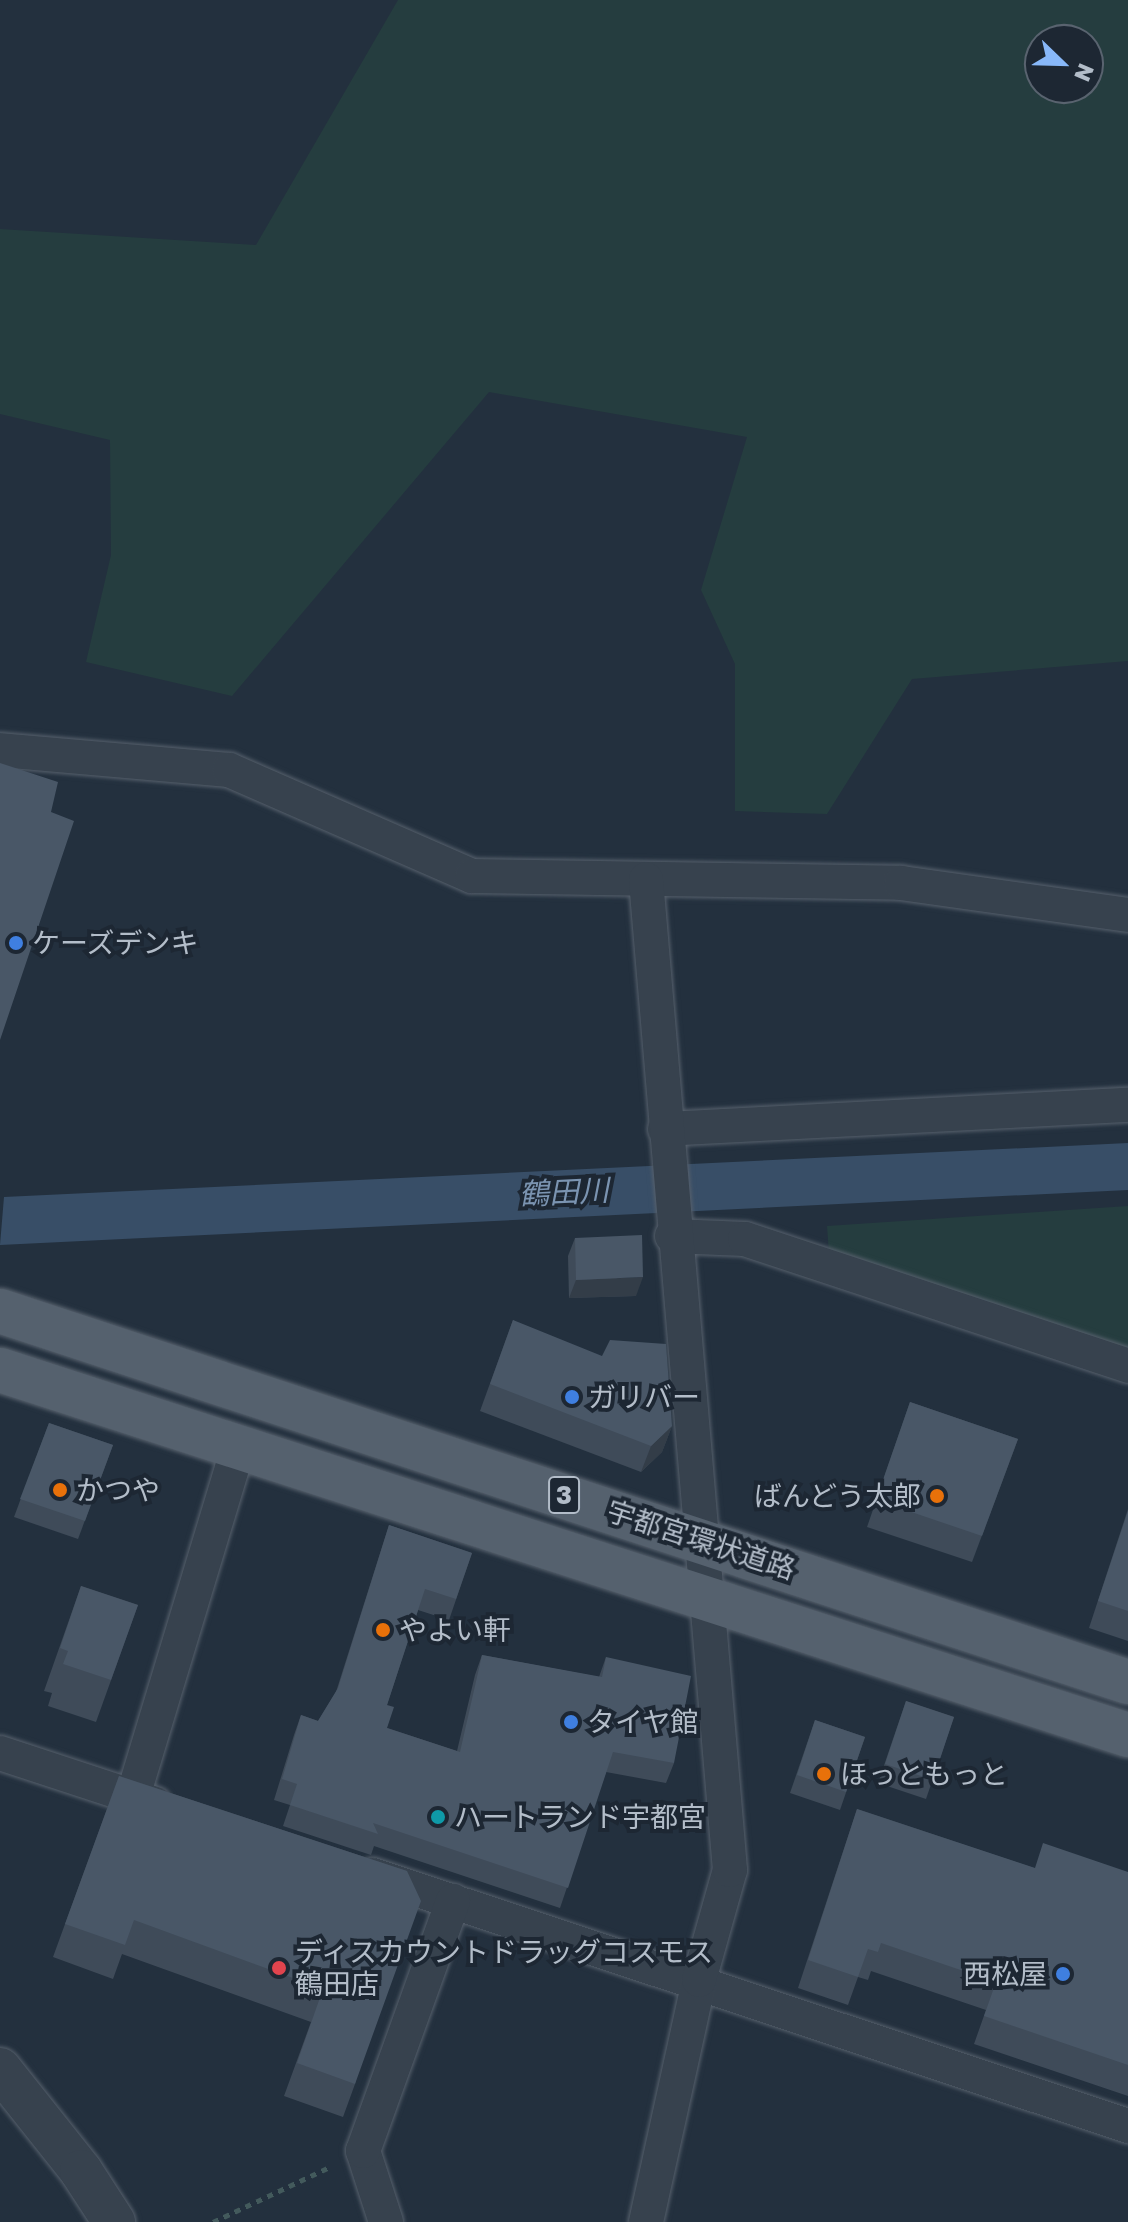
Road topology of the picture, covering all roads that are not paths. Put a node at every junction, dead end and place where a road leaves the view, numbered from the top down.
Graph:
1 (0, 750) edge
2 (646, 880) junction
3 (1128, 915) edge
4 (1128, 1105) edge
5 (665, 1129) junction
6 (672, 1236) junction
7 (0, 1311) edge
8 (1128, 1366) edge
9 (0, 1370) edge
10 (238, 1448) junction
11 (699, 1539) junction
12 (706, 1597) junction
13 (1128, 1682) edge
14 (1128, 1735) edge
15 (0, 1753) edge
16 (133, 1796) junction
17 (191, 1815) edge
18 (336, 1863) edge
19 (453, 1901) junction
20 (699, 1980) junction
21 (0, 2069) edge
22 (1128, 2126) edge
23 (653, 2219) edge
24 (114, 2222) edge
25 (386, 2222) edge

1 - 2 street
2 - 3 street
2 - 5 street
4 - 5 street
5 - 6 street
6 - 8 street
6 - 11 street
7 - 11 main road, 宇都宮環状道路 / 3
9 - 10 main road, 宇都宮環状道路 / 3
10 - 12 main road, 宇都宮環状道路 / 3
10 - 16 street
11 - 12 street
11 - 13 main road, 宇都宮環状道路 / 3
12 - 14 main road, 宇都宮環状道路 / 3
12 - 20 street
15 - 16 street
16 - 17 street
18 - 19 street
19 - 20 street
19 - 25 street
20 - 22 street
20 - 23 street
21 - 24 street

